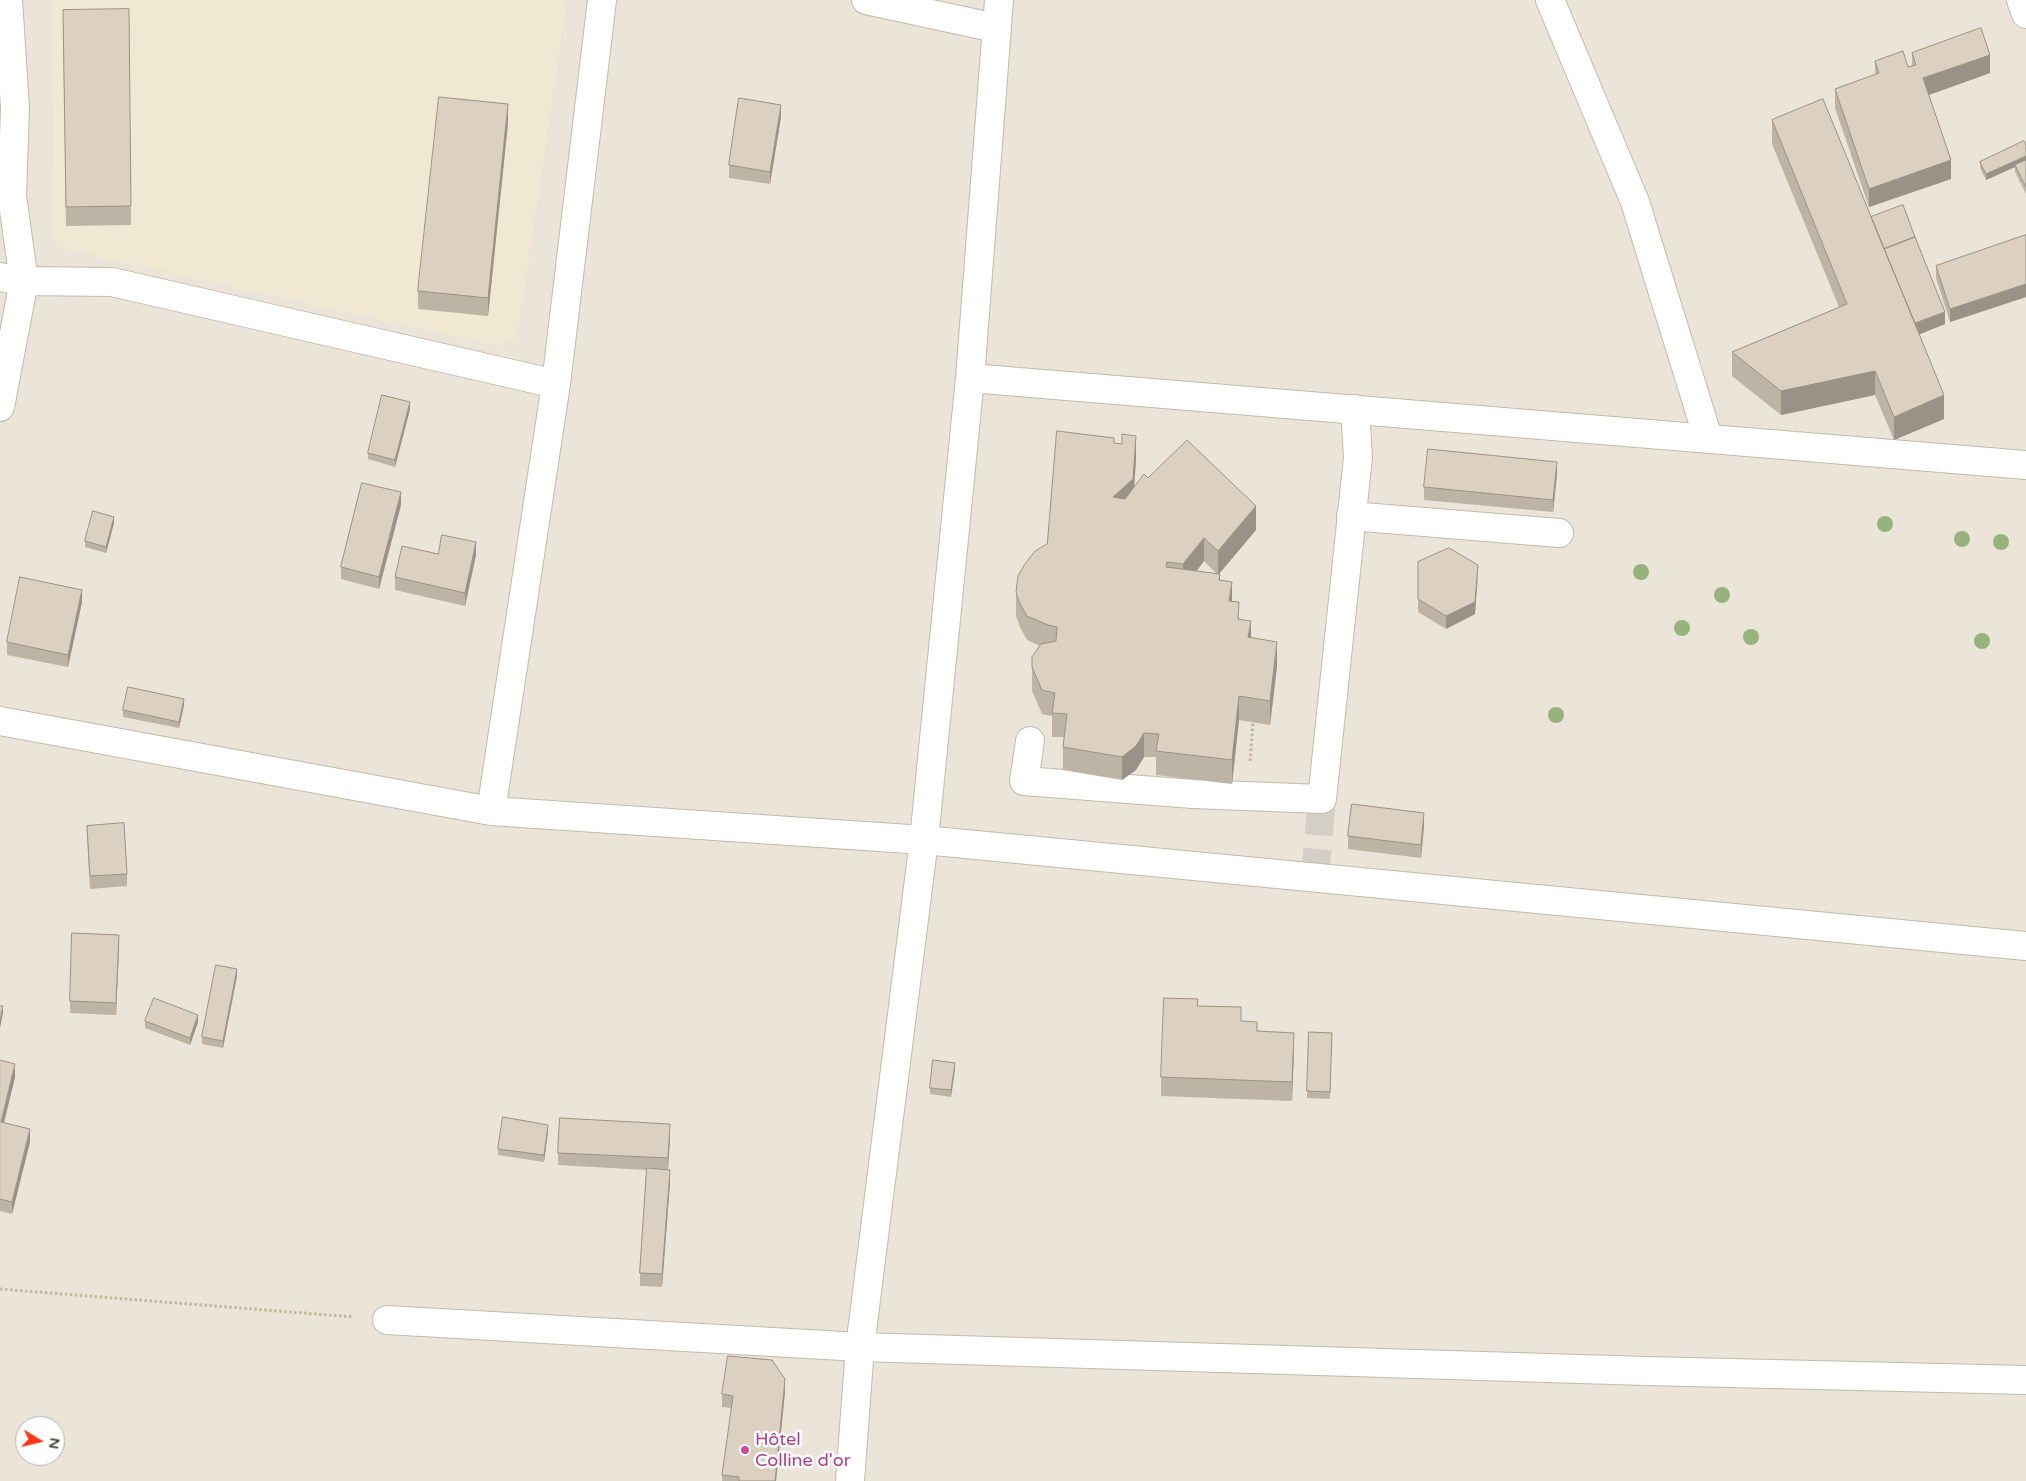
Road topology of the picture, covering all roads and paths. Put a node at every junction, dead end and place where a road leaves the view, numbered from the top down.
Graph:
1 (8, 0) edge
2 (602, 0) edge
3 (866, 0) edge
4 (999, 0) edge
5 (1550, 0) edge
6 (2021, 0) edge
7 (2026, 14) edge
8 (996, 28) junction
9 (12, 279) edge
10 (970, 378) junction
11 (556, 384) junction
12 (0, 406) edge
13 (1355, 409) junction
14 (1708, 438) junction
15 (2026, 465) edge
16 (1351, 516) junction
17 (1559, 533) dead end
18 (0, 721) edge
19 (1030, 741) dead end
20 (491, 811) junction
21 (924, 840) junction
22 (2026, 946) edge
23 (0, 1289) edge
24 (387, 1320) joint
25 (860, 1346) junction
26 (2026, 1380) edge
27 (850, 1481) edge

1 - 9 street
2 - 11 street
3 - 8 street
4 - 8 street
5 - 14 street
6 - 7 street
8 - 10 street
9 - 11 street
9 - 12 street
10 - 13 street
10 - 21 street
11 - 20 street
13 - 14 street
13 - 16 street
14 - 15 street
16 - 17 street
16 - 19 street
18 - 20 street
20 - 21 street
21 - 22 street
21 - 25 street
23 - 24 path
24 - 25 street
25 - 26 street
25 - 27 street

